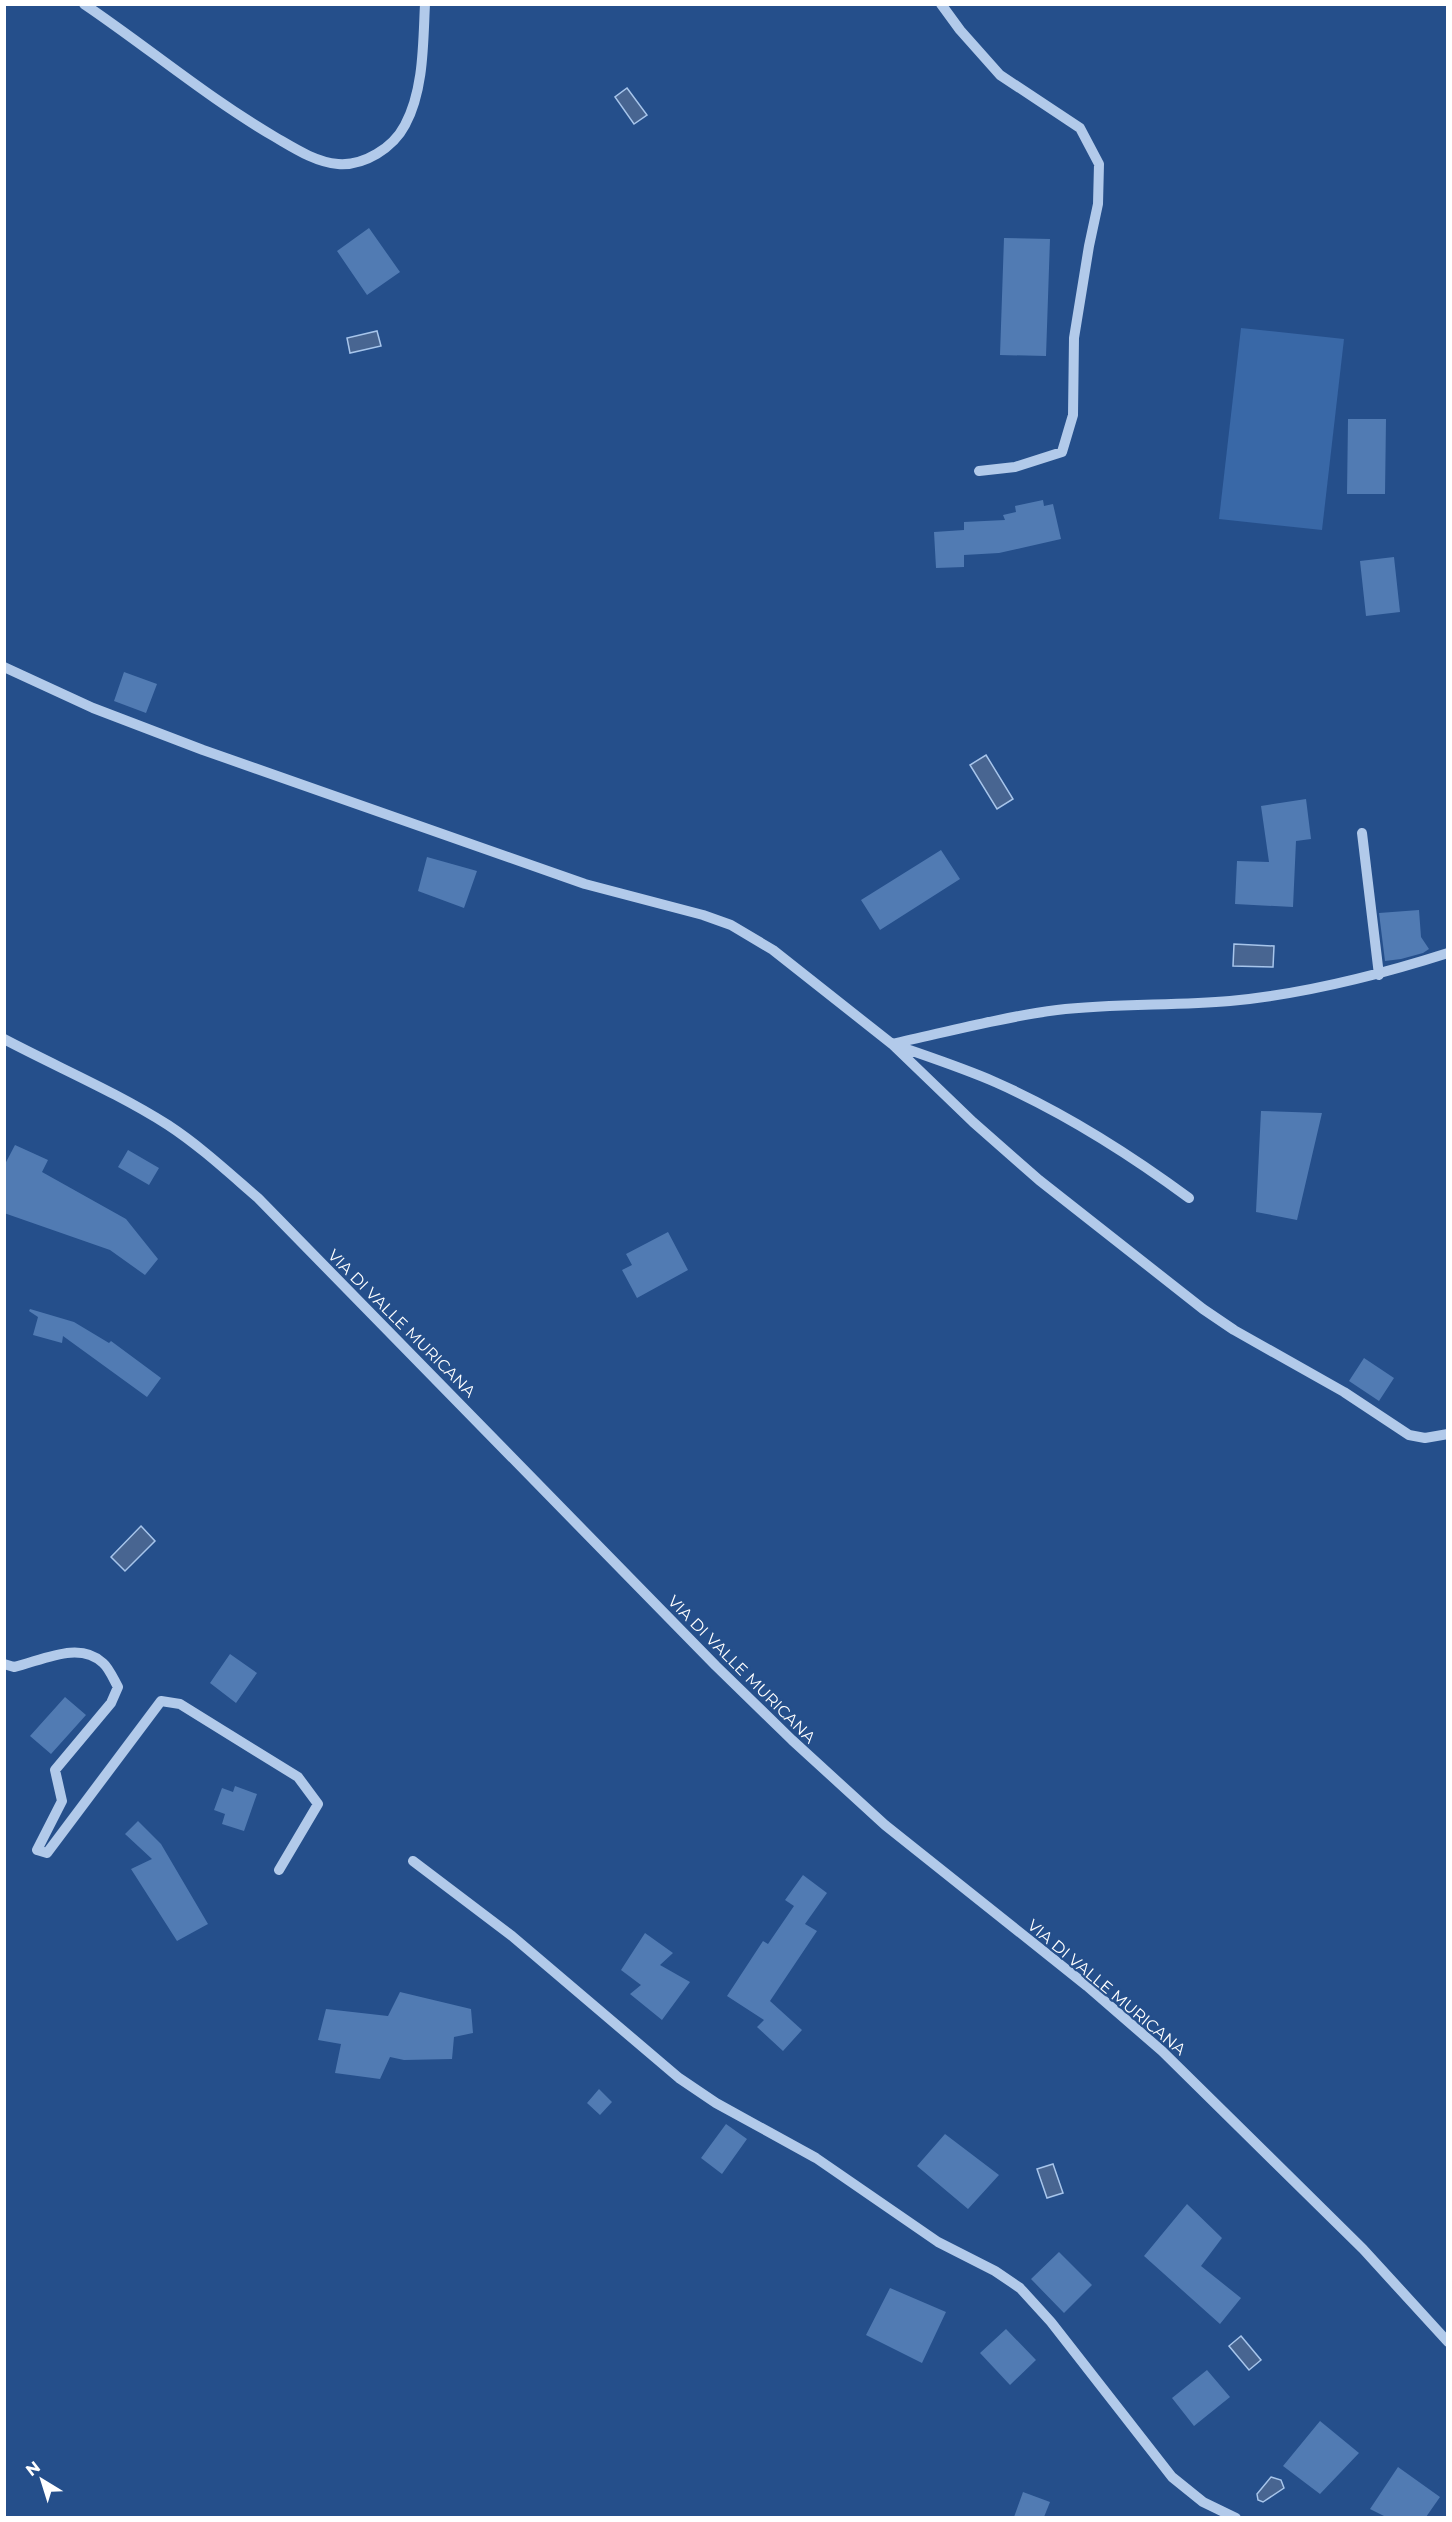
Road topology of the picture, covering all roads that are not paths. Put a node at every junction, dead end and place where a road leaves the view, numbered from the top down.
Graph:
1 (84, 4) edge
2 (425, 4) edge
3 (941, 4) edge
4 (979, 471) dead end
5 (4, 667) edge
6 (1362, 833) dead end
7 (1447, 953) edge
8 (1379, 975) junction
9 (4, 1039) edge
10 (892, 1044) junction
11 (1189, 1198) dead end
12 (1448, 1434) edge
13 (4, 1664) edge
14 (413, 1862) dead end
15 (279, 1870) dead end
16 (1448, 2342) edge
17 (1236, 2517) edge

1 - 2 street
3 - 4 street
5 - 10 street
6 - 8 street
7 - 8 street
8 - 10 street
9 - 16 street, VIA DI VALLE MURICANA
10 - 11 street
10 - 12 street
13 - 15 street
14 - 17 street

